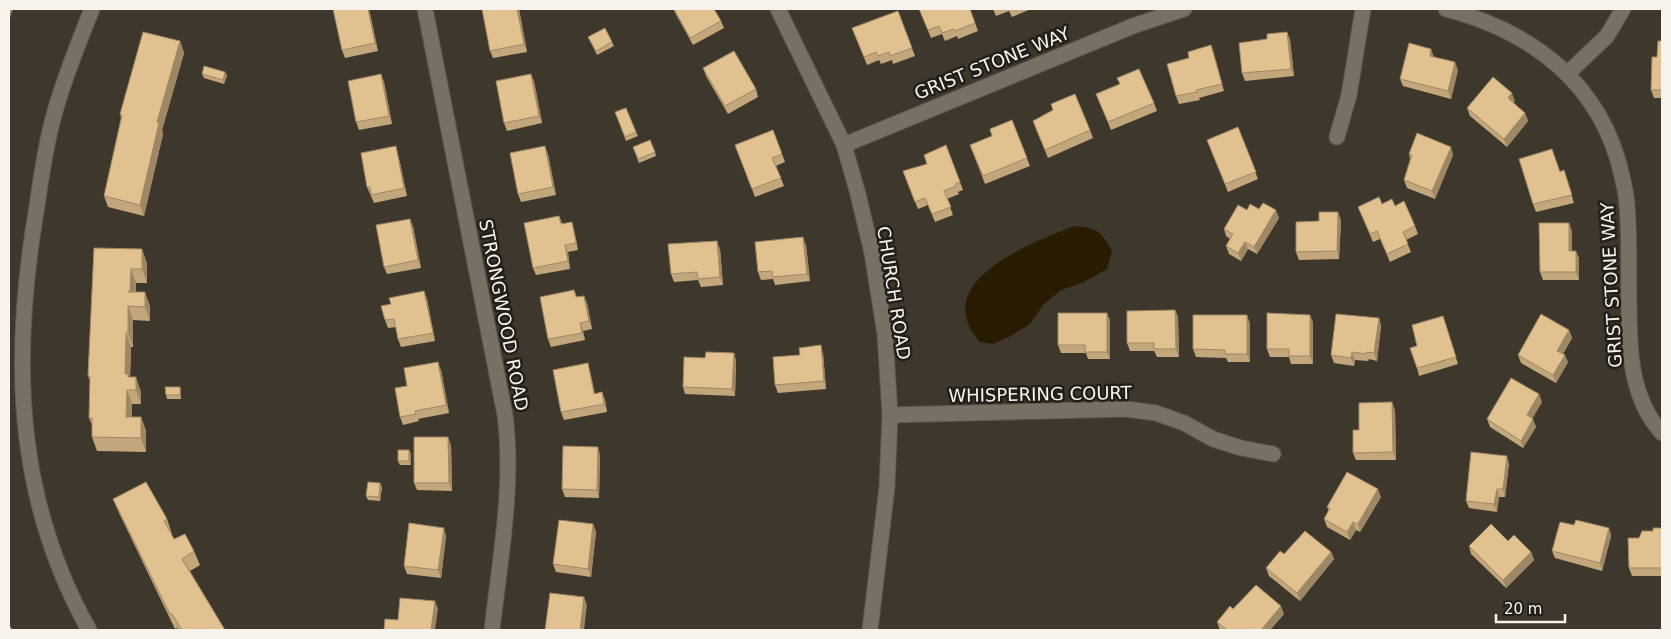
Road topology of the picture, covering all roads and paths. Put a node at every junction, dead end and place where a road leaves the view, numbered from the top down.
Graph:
1 (92, 9) edge
2 (425, 9) edge
3 (778, 9) edge
4 (1184, 9) edge
5 (1363, 9) edge
6 (1446, 9) edge
7 (1623, 9) edge
8 (1568, 73) junction
9 (1337, 137) dead end
10 (844, 145) junction
11 (890, 415) junction
12 (1662, 433) edge
13 (1272, 454) dead end
14 (89, 630) edge
15 (492, 630) edge
16 (870, 630) edge

1 - 14 street
2 - 15 street, STRONGWOOD ROAD
3 - 10 street, CHURCH ROAD
4 - 10 street, GRIST STONE WAY
5 - 9 street
6 - 8 street, GRIST STONE WAY
7 - 8 street
8 - 12 street, GRIST STONE WAY
10 - 11 street, CHURCH ROAD
11 - 13 street, WHISPERING COURT
11 - 16 street, CHURCH ROAD

